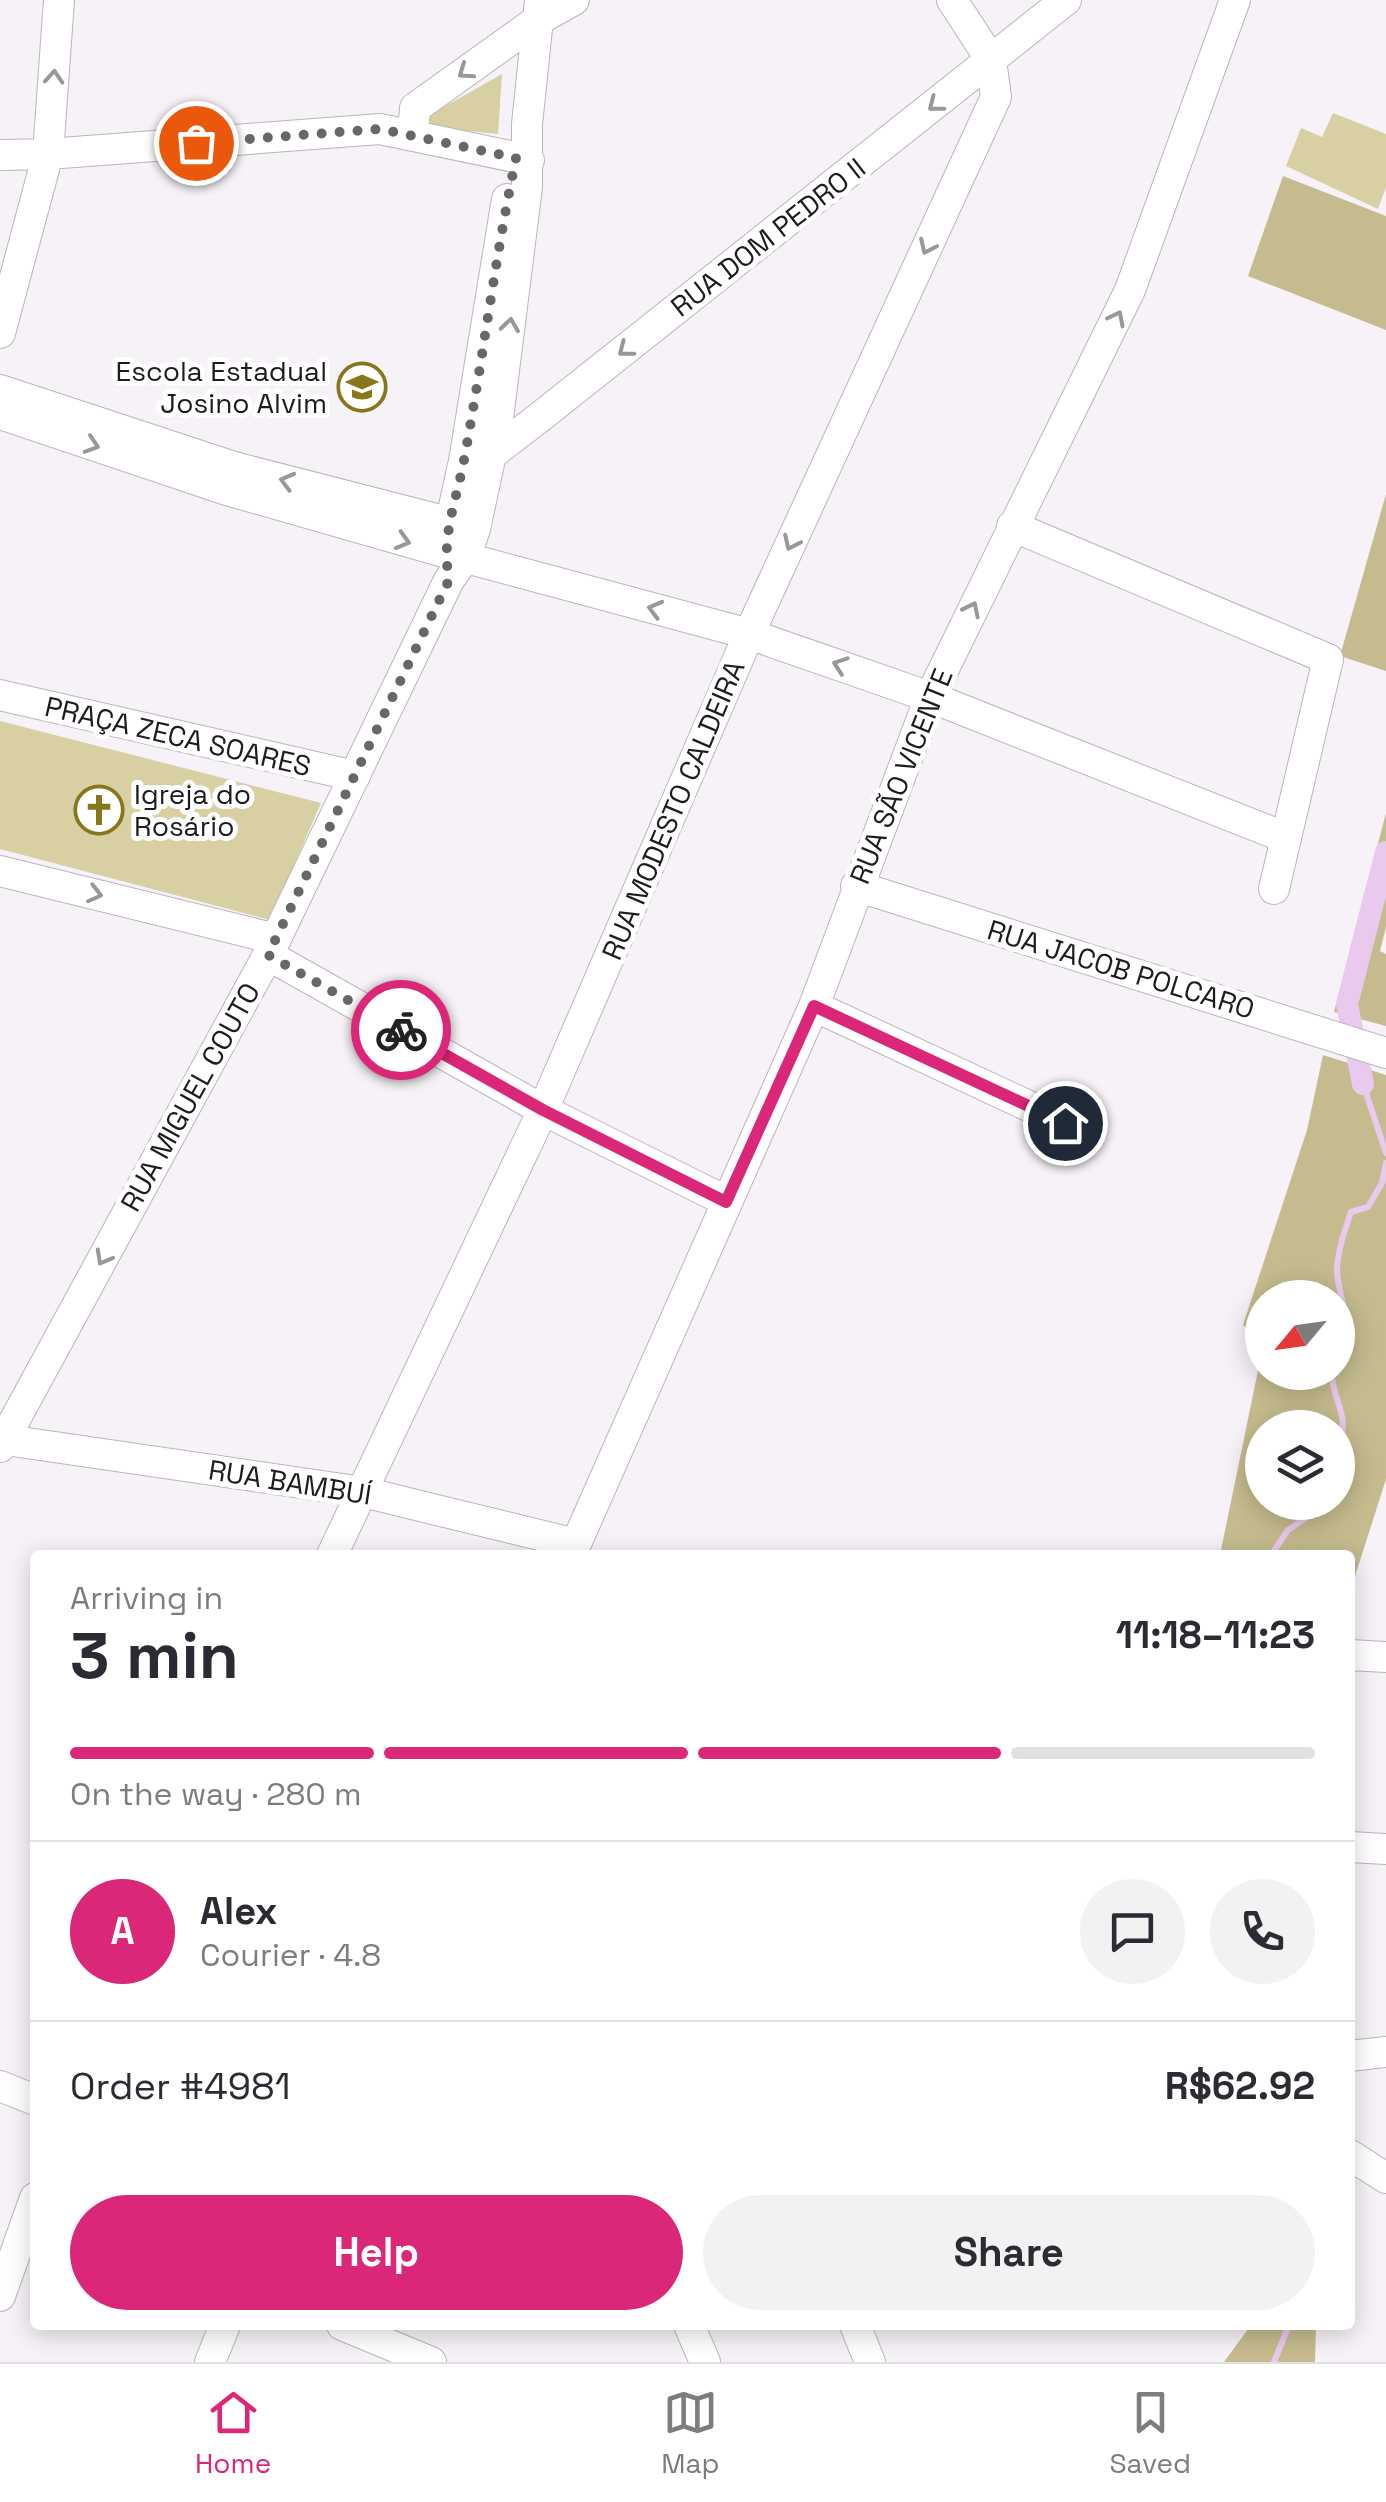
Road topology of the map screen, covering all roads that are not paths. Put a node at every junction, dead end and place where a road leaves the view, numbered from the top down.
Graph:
1 (59, 0) edge
2 (574, 0) edge
3 (952, 0) edge
4 (1066, 0) edge
5 (1236, 0) edge
6 (539, 10) edge
7 (991, 60) junction
8 (414, 121) junction
9 (48, 154) junction
10 (0, 155) edge
11 (522, 159) junction
12 (0, 332) edge
13 (493, 387) junction
14 (0, 390) edge
15 (0, 414) edge
16 (540, 417) junction
17 (478, 458) junction
18 (231, 478) junction
19 (1012, 526) junction
20 (456, 548) junction
21 (750, 634) junction
22 (0, 695) edge
23 (930, 697) junction
24 (355, 776) junction
25 (1284, 837) junction
26 (0, 871) edge
27 (856, 886) junction
28 (1274, 889) dead end
29 (272, 947) junction
30 (814, 1006) junction
31 (1386, 1052) edge
32 (543, 1110) junction
33 (1065, 1123) dead end
34 (726, 1202) junction
35 (2, 1442) edge
36 (363, 1492) junction
37 (573, 1549) edge
38 (334, 1550) edge
39 (1355, 1655) edge
40 (1386, 1657) edge
41 (1355, 1847) edge
42 (1386, 1849) edge
43 (1386, 2052) edge
44 (1355, 2055) edge
45 (0, 2086) edge
46 (30, 2098) edge
47 (1355, 2158) edge
48 (1386, 2178) edge
49 (30, 2212) edge
50 (0, 2296) edge
51 (223, 2330) edge
52 (354, 2330) edge
53 (692, 2330) edge
54 (857, 2330) edge
55 (210, 2362) edge
56 (431, 2362) edge
57 (705, 2362) edge
58 (870, 2362) edge

9 -> 1 street
2 - 6 street
3 - 7 street
4 - 7 street, RUA DOM PEDRO II
19 -> 5 street, RUA SÃO VICENTE
6 -> 8 street
6 - 11 street, RUA MIGUEL COUTO
7 -> 16 street, RUA DOM PEDRO II
7 -> 21 street, RUA MODESTO CALDEIRA
8 - 9 street
8 - 11 street
9 - 10 street
9 - 12 street
11 - 13 street, RUA MIGUEL COUTO
13 - 16 street
13 - 17 street, RUA MIGUEL COUTO
14 - 18 street
15 -> 18 street
16 - 17 street, RUA DOM PEDRO II
17 - 20 street, RUA MIGUEL COUTO
18 - 20 street
23 -> 19 street, RUA SÃO VICENTE
19 - 25 street
21 -> 20 street
20 - 24 street, RUA MIGUEL COUTO
23 -> 21 street
21 - 32 street, RUA MODESTO CALDEIRA
22 - 24 street, PRAÇA ZECA SOARES
23 - 25 street
23 - 27 street, RUA SÃO VICENTE
24 - 29 street, RUA MIGUEL COUTO
25 - 28 street
26 -> 29 street
27 - 30 street, RUA SÃO VICENTE
27 - 31 street, RUA JACOB POLCARO
29 - 32 street
29 -> 35 street, RUA MIGUEL COUTO
30 - 33 street
30 - 34 street, RUA SÃO VICENTE
32 - 34 street
32 - 36 street, RUA MODESTO CALDEIRA
34 - 37 street, RUA SÃO VICENTE
35 - 36 street, RUA BAMBUÍ
36 - 37 street, RUA BAMBUÍ
36 - 38 street, RUA MODESTO CALDEIRA
39 - 40 street
41 - 42 street
43 - 44 street
45 - 46 street
47 - 48 street
49 - 50 street
51 - 55 street
52 - 56 street
53 - 57 street
54 - 58 street

